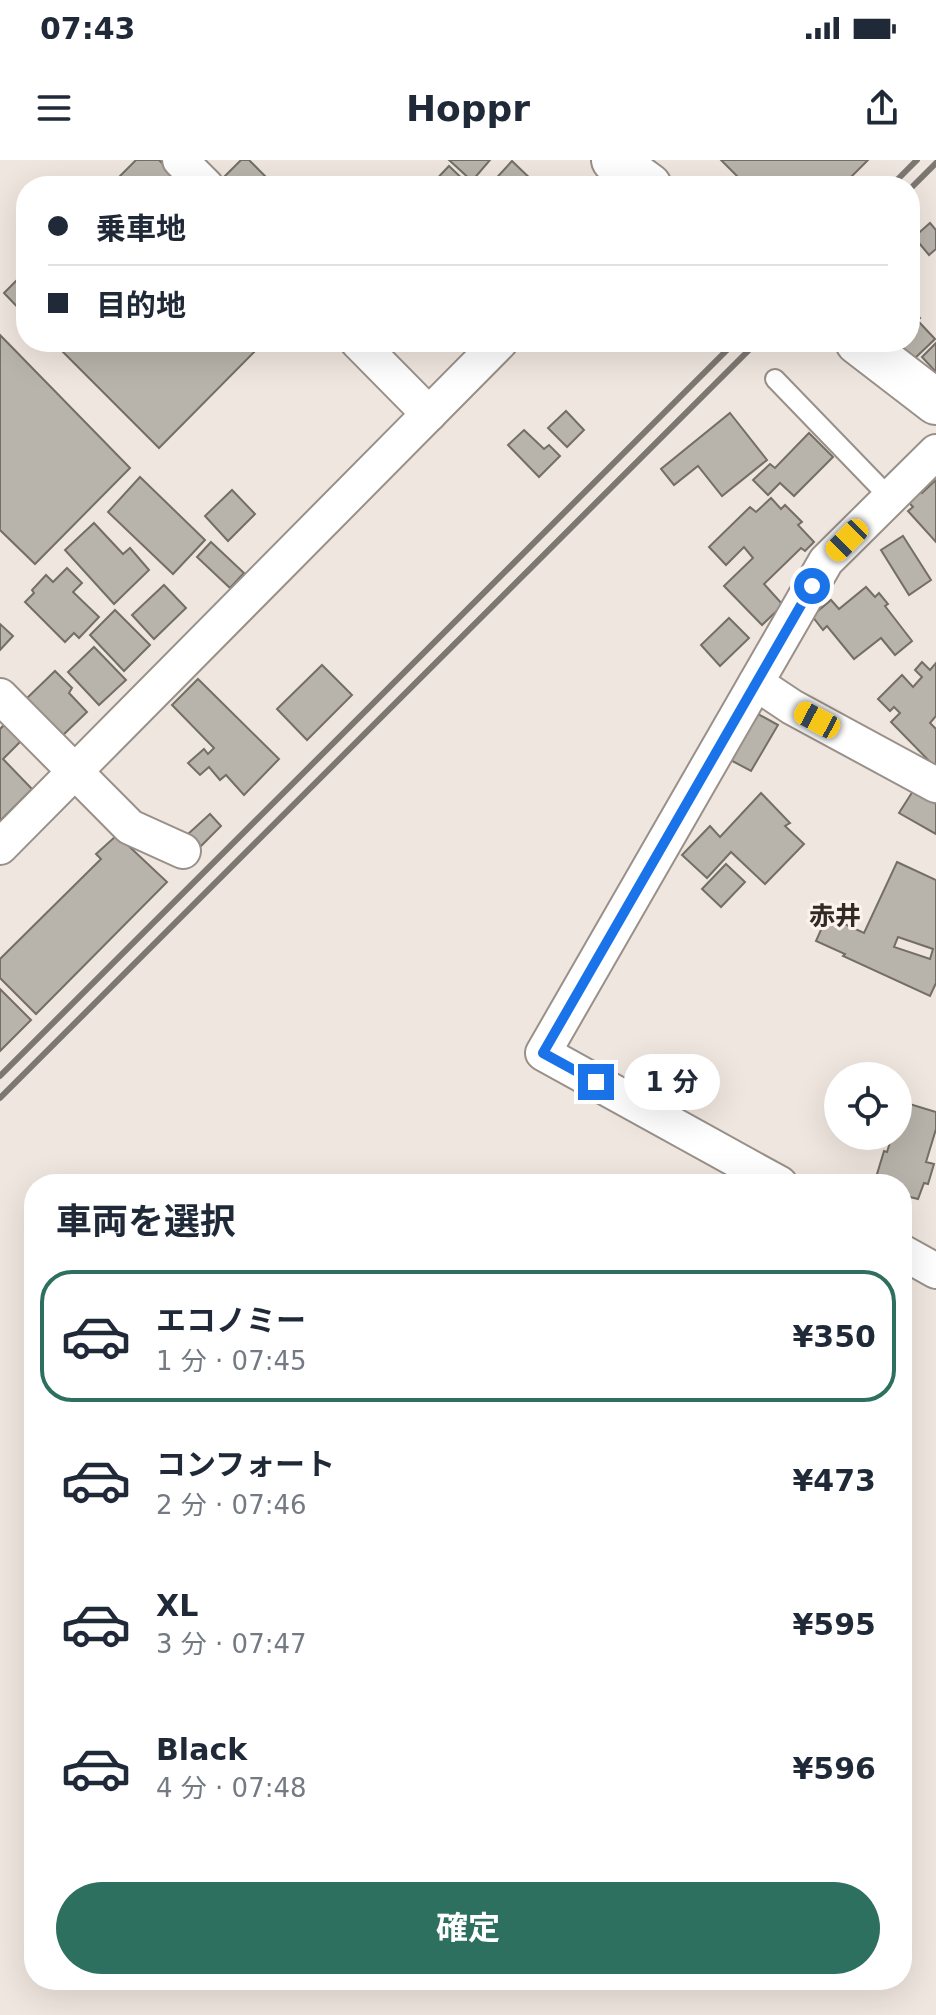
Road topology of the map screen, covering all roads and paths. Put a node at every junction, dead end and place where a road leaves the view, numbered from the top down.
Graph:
1 (180, 160) edge
2 (614, 160) edge
3 (196, 176) edge
4 (636, 176) edge
5 (368, 352) edge
6 (490, 352) edge
7 (871, 352) edge
8 (775, 379) dead end
9 (936, 402) edge
10 (429, 414) junction
11 (936, 452) edge
12 (890, 498) junction
13 (756, 683) junction
14 (0, 696) edge
15 (76, 772) junction
16 (936, 785) edge
17 (0, 847) edge
18 (183, 851) dead end
19 (762, 1174) edge
20 (912, 1258) edge
21 (936, 1271) edge

1 - 3 street
2 - 4 street
5 - 10 street
6 - 10 street
7 - 9 street
8 - 12 lane
10 - 15 street
11 - 12 street
12 - 13 street
13 - 16 street
13 - 19 street
14 - 15 street
15 - 17 street
15 - 18 street
20 - 21 street

